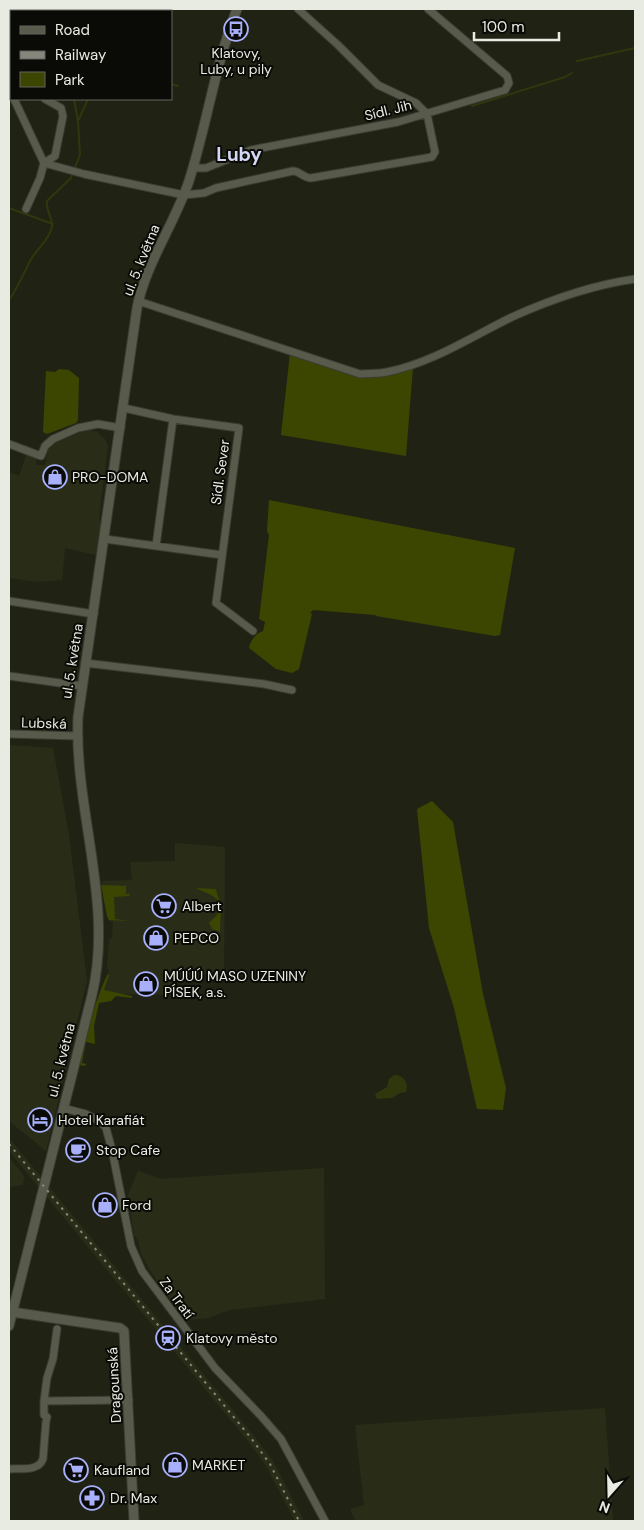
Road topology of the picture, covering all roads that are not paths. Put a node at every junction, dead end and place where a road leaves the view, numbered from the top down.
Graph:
1 (237, 9) edge
2 (298, 9) edge
3 (428, 9) edge
4 (14, 100) edge
5 (47, 100) edge
6 (427, 114) junction
7 (44, 163) junction
8 (193, 168) junction
9 (184, 195) junction
10 (26, 209) dead end
11 (635, 279) edge
12 (138, 302) junction
13 (124, 408) junction
14 (173, 419) junction
15 (121, 428) junction
16 (9, 444) edge
17 (105, 540) junction
18 (156, 546) junction
19 (222, 555) junction
20 (9, 601) edge
21 (94, 614) junction
22 (253, 631) dead end
23 (86, 663) junction
24 (9, 676) edge
25 (82, 686) junction
26 (292, 690) dead end
27 (9, 734) edge
28 (78, 736) junction
29 (63, 1108) junction
30 (12, 1312) junction
31 (9, 1326) edge
32 (57, 1329) dead end
33 (129, 1400) junction
34 (44, 1401) junction
35 (9, 1469) edge
36 (134, 1521) edge
37 (325, 1521) edge

1 - 8 street, ul. 5. května
2 - 6 street, Sídl. Jih
3 - 6 street
4 - 7 street
5 - 7 street
6 - 8 street, Sídl. Jih
6 - 9 street
7 - 9 street
7 - 10 street
8 - 9 street, ul. 5. května
9 - 12 street, ul. 5. května
11 - 12 street
12 - 13 street, ul. 5. května
13 - 14 street, Sídl. Sever
13 - 15 street, ul. 5. května
14 - 18 street
14 - 19 street, Sídl. Sever
15 - 16 street
15 - 17 street, ul. 5. května
17 - 18 street
17 - 21 street, ul. 5. května
18 - 19 street
19 - 22 street, Sídl. Sever
20 - 21 street
21 - 23 street, ul. 5. května
23 - 25 street, ul. 5. května
23 - 26 street
24 - 25 street
25 - 28 street, ul. 5. května
27 - 28 street, Lubská
28 - 29 street, ul. 5. května
29 - 30 street, ul. 5. května
29 - 37 street, Za Tratí
30 - 31 street, ul. 5. května
30 - 33 street, Dragounská
32 - 34 street
33 - 34 street
33 - 36 street, Dragounská
34 - 35 street

